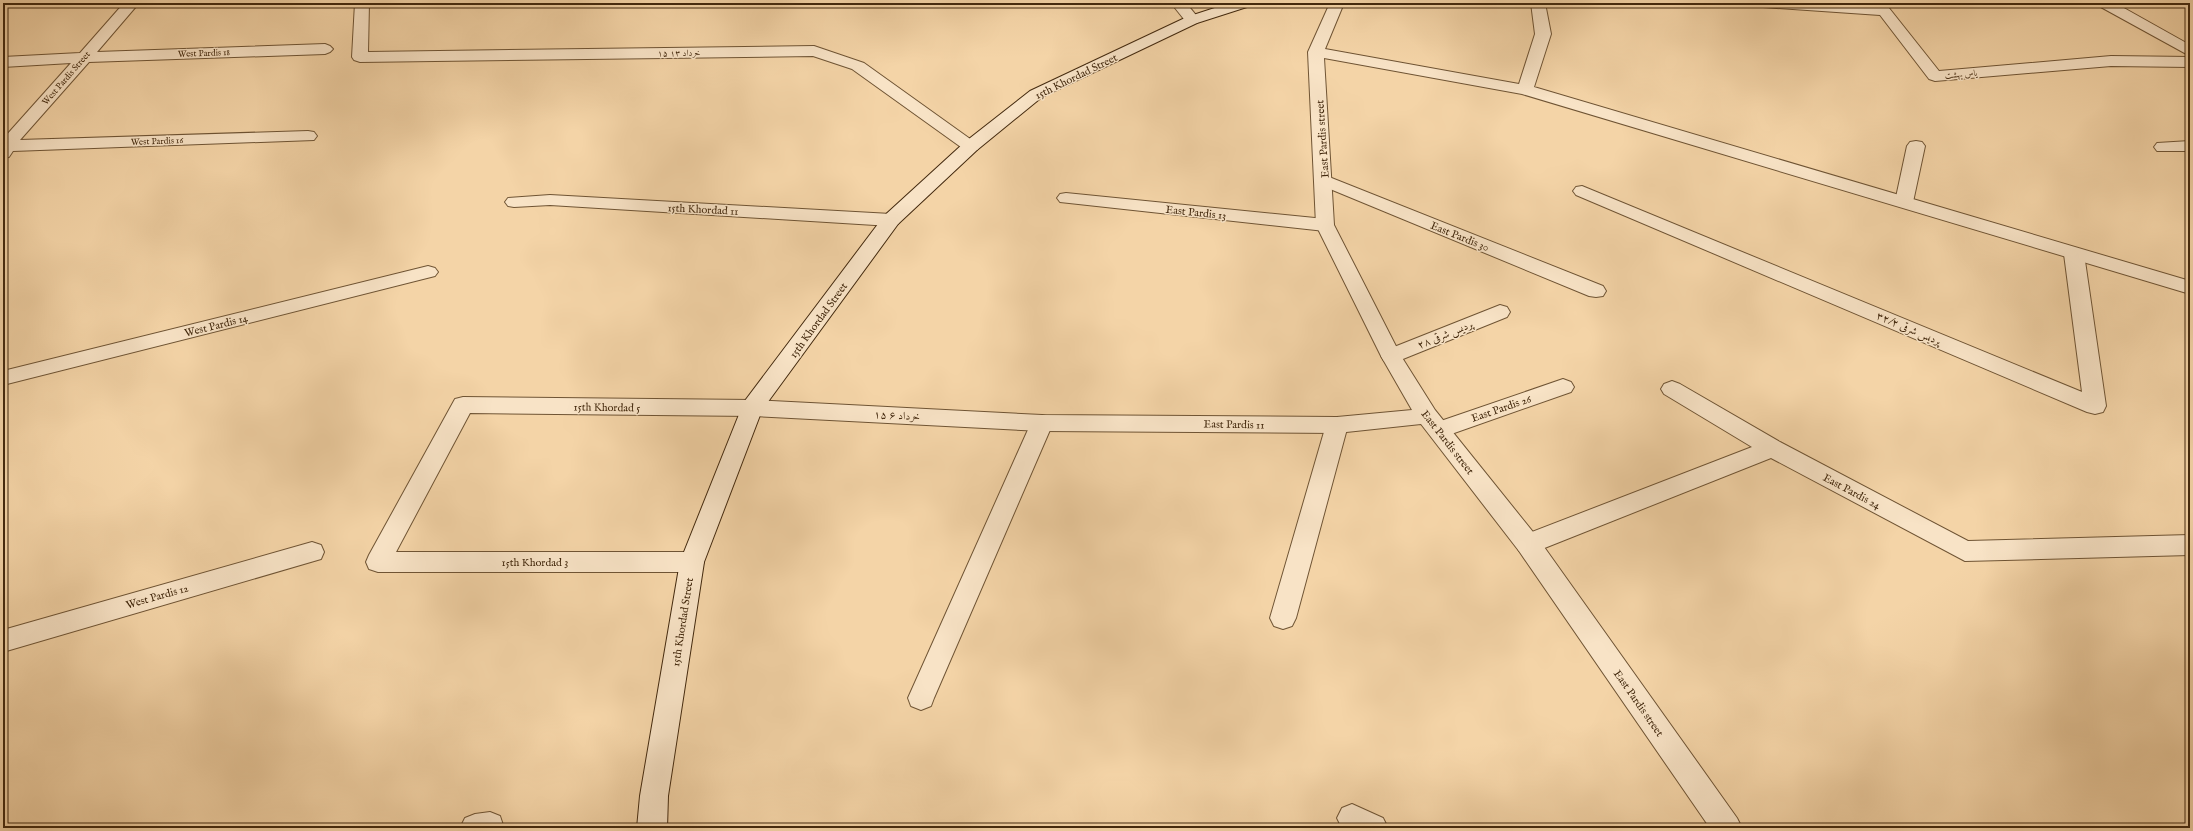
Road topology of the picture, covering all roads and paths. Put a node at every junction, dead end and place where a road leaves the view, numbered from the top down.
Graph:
1 (132, 3) edge
2 (362, 3) edge
3 (1178, 3) edge
4 (1245, 3) edge
5 (1337, 3) edge
6 (1538, 3) edge
7 (1763, 3) edge
8 (2104, 3) edge
9 (1192, 20) junction
10 (2157, 33) junction
11 (2190, 34) edge
12 (325, 49) dead end
13 (2190, 51) edge
14 (1316, 52) junction
15 (84, 57) junction
16 (3, 62) edge
17 (2190, 62) edge
18 (1525, 90) junction
19 (308, 136) dead end
20 (971, 146) junction
21 (1916, 146) dead end
22 (2190, 146) edge
23 (2163, 147) dead end
24 (4, 150) edge
25 (1324, 180) junction
26 (1582, 191) dead end
27 (1066, 198) dead end
28 (514, 202) dead end
29 (1904, 202) junction
30 (892, 220) junction
31 (1325, 225) junction
32 (2074, 254) junction
33 (428, 272) dead end
34 (2190, 288) edge
35 (1596, 291) dead end
36 (1500, 312) dead end
37 (1391, 356) junction
38 (3, 378) edge
39 (1563, 387) dead end
40 (1672, 389) dead end
41 (752, 408) junction
42 (1042, 422) junction
43 (1433, 423) junction
44 (1337, 425) junction
45 (1772, 448) junction
46 (1528, 544) junction
47 (2190, 545) edge
48 (312, 552) dead end
49 (378, 562) joint
50 (692, 562) junction
51 (1283, 618) dead end
52 (3, 641) edge
53 (921, 698) dead end
54 (652, 828) edge
55 (1727, 828) edge

1 - 15 street, West Pardis Street
2 - 20 street, ۱۵ خرداد ۱۳
3 - 9 street
4 - 9 street, 15th Khordad Street
5 - 14 street, East Pardis street
6 - 18 street
7 - 17 street, یاس بهشت
8 - 10 street
9 - 20 street, 15th Khordad Street
10 - 11 street
10 - 13 street
12 - 15 street, West Pardis 18
14 - 18 street
14 - 25 street, East Pardis street
15 - 16 street, West Pardis 18
15 - 24 street, West Pardis Street
18 - 29 street
19 - 24 street, West Pardis 16
20 - 30 street, 15th Khordad Street
21 - 29 street
22 - 23 street
25 - 31 street, East Pardis street
25 - 35 street, East Pardis 30
26 - 32 street, پردیس شرقی ۳۲/۲
27 - 31 street, East Pardis 13
28 - 30 street, 15th Khordad 11
29 - 32 street
30 - 41 street, 15th Khordad Street
31 - 37 street, East Pardis street
32 - 34 street
33 - 38 street, West Pardis 14
36 - 37 street, پردیس شرقی ۲۸
37 - 43 street, East Pardis street
39 - 43 street, East Pardis 26
40 - 45 street, East Pardis 24
41 - 42 street, ۱۵ خرداد ۶
41 - 49 street, 15th Khordad 5
41 - 50 street, 15th Khordad Street
42 - 44 street, East Pardis 11
42 - 53 street
43 - 44 street, East Pardis 11
43 - 46 street, East Pardis street
44 - 51 street
45 - 46 street
45 - 47 street, East Pardis 24
46 - 55 street, East Pardis street
48 - 52 street, West Pardis 12
49 - 50 street, 15th Khordad 3
50 - 54 street, 15th Khordad Street

